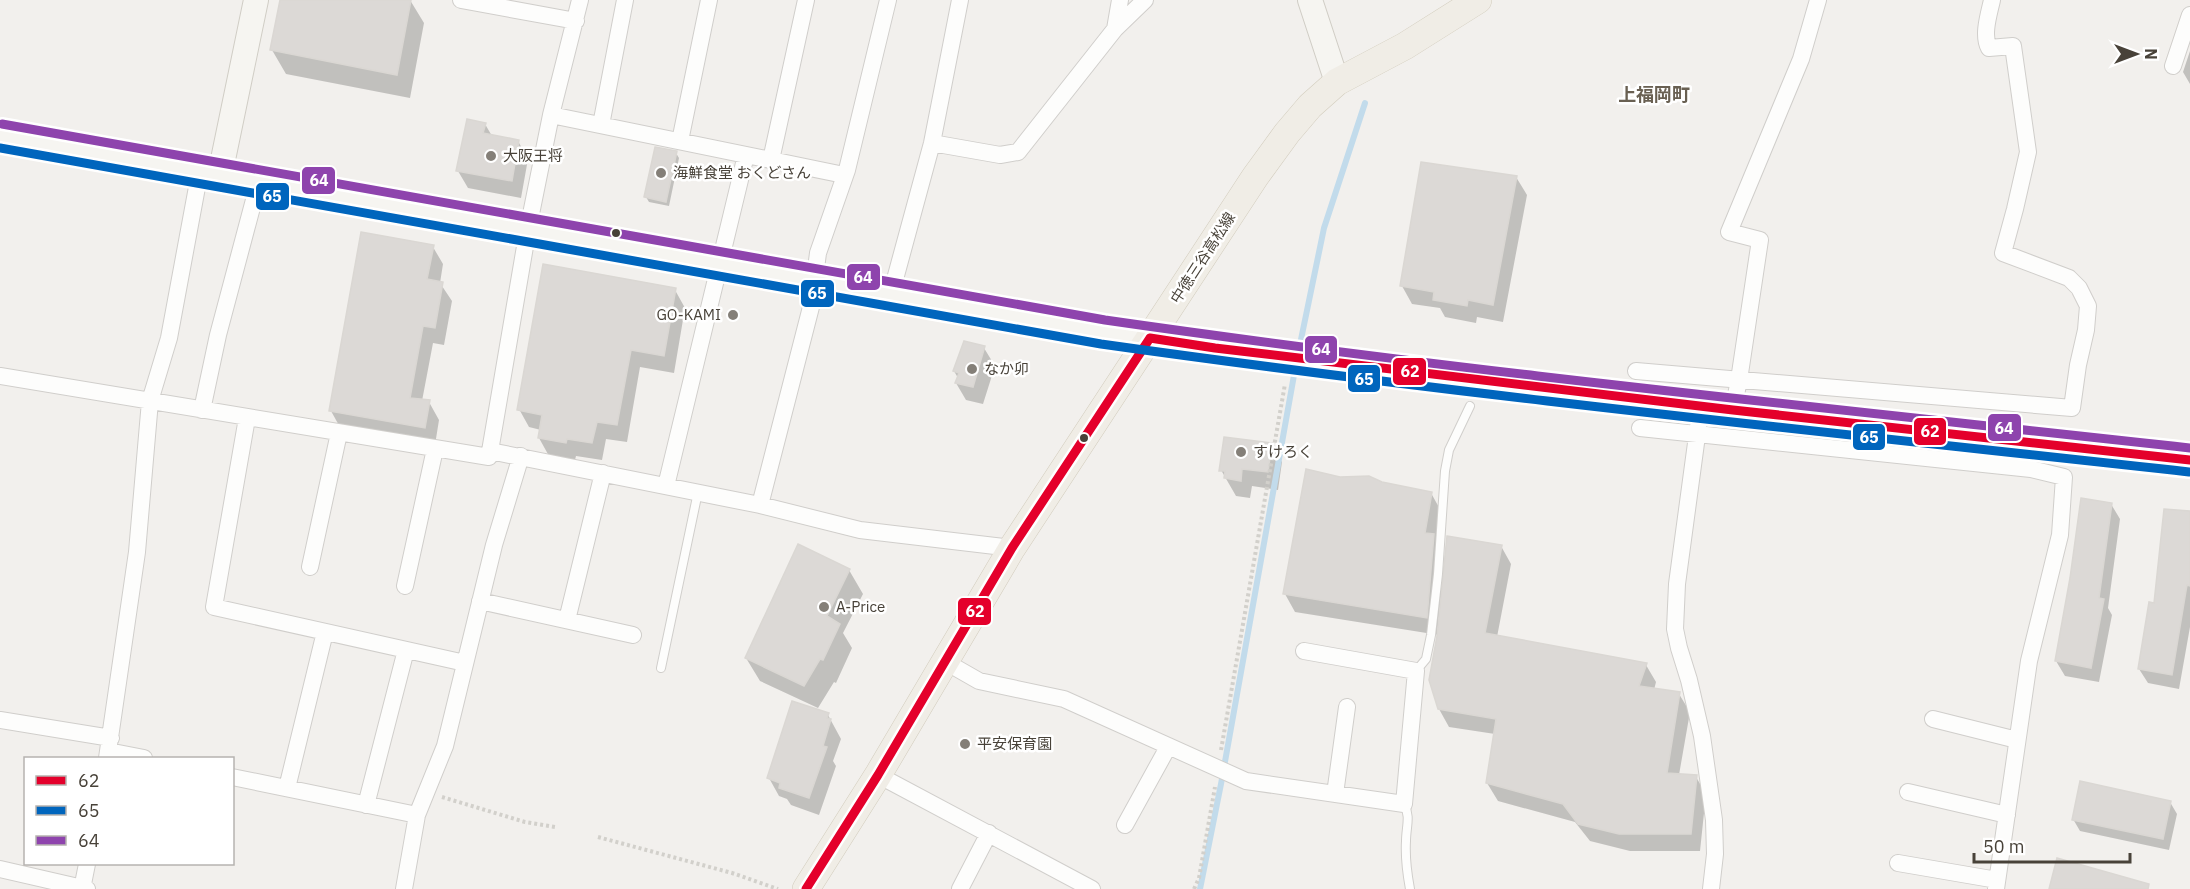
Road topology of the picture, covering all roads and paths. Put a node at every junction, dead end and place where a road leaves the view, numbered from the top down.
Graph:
1 (256, 0) edge
2 (461, 0) edge
3 (580, 0) edge
4 (625, 0) edge
5 (709, 0) edge
6 (807, 0) edge
7 (888, 0) edge
8 (960, 0) edge
9 (1120, 0) edge
10 (1144, 0) edge
11 (1310, 0) edge
12 (1479, 0) edge
13 (1818, 0) edge
14 (1992, 0) edge
15 (2190, 15) edge
16 (576, 21) junction
17 (1115, 29) junction
18 (2173, 66) dead end
19 (1337, 82) junction
20 (551, 115) junction
21 (601, 125) junction
22 (0, 136) edge
23 (680, 141) junction
24 (932, 143) junction
25 (746, 155) junction
26 (771, 160) junction
27 (210, 172) junction
28 (844, 175) junction
29 (259, 182) junction
30 (528, 229) junction
31 (719, 263) junction
32 (814, 280) junction
33 (891, 294) junction
34 (1150, 338) junction
35 (1636, 371) dead end
36 (0, 376) edge
37 (1739, 380) junction
38 (1285, 384) dead end
39 (150, 401) junction
40 (1470, 406) dead end
41 (1701, 406) junction
42 (201, 410) junction
43 (1733, 410) junction
44 (247, 418) junction
45 (1640, 428) dead end
46 (339, 433) junction
47 (1696, 434) junction
48 (435, 449) junction
49 (490, 451) junction
50 (521, 456) junction
51 (2190, 460) edge
52 (603, 473) junction
53 (666, 486) junction
54 (698, 492) junction
55 (760, 505) junction
56 (1012, 548) junction
57 (310, 567) dead end
58 (405, 586) dead end
59 (480, 601) junction
60 (567, 620) junction
61 (325, 632) junction
62 (633, 635) dead end
63 (406, 650) junction
64 (1304, 651) dead end
65 (944, 662) junction
66 (465, 663) junction
67 (661, 668) dead end
68 (1416, 671) junction
69 (1347, 707) dead end
70 (1933, 719) dead end
71 (0, 720) edge
72 (2017, 740) junction
73 (1168, 747) junction
74 (109, 749) edge
75 (137, 757) edge
76 (1222, 772) junction
77 (878, 775) junction
78 (234, 777) edge
79 (287, 788) junction
80 (1908, 792) dead end
81 (427, 793) junction
82 (1335, 794) junction
83 (1404, 804) junction
84 (366, 805) junction
85 (417, 815) junction
86 (2007, 815) junction
87 (1125, 825) dead end
88 (555, 827) dead end
89 (989, 833) junction
90 (598, 837) dead end
91 (1898, 863) dead end
92 (87, 865) edge
93 (0, 869) edge
94 (1071, 884) edge
95 (1997, 884) edge
96 (84, 889) edge
97 (404, 889) edge
98 (778, 889) edge
99 (806, 889) edge
100 (960, 889) edge
101 (1092, 889) edge
102 (1194, 889) edge
103 (1410, 889) edge
104 (1711, 889) edge

1 - 27 street
2 - 16 street
3 - 16 street
4 - 21 street
5 - 23 street
6 - 26 street
7 - 28 street
8 - 24 street
9 - 17 street
10 - 17 street
11 - 19 street
12 - 19 main road, 中徳三谷高松線
13 - 37 street
14 - 37 street
15 - 18 street
16 - 20 street
17 - 24 street
19 - 34 main road, 中徳三谷高松線
20 - 21 street
20 - 30 street
21 - 23 street
22 - 27 street
23 - 25 street
24 - 33 street
25 - 26 street
25 - 31 street
26 - 28 street
27 - 29 street
27 - 39 street
28 - 32 street
29 - 30 street
29 - 42 street
30 - 31 street
30 - 49 street
31 - 32 street
31 - 53 street
32 - 33 street
32 - 55 street
33 - 34 street
34 - 41 street
34 - 56 main road, 中徳三谷高松線
35 - 37 street
36 - 39 street
37 - 43 street
38 - 76 path
39 - 42 street
39 - 74 street
40 - 68 lane
41 - 43 street
41 - 47 street
42 - 44 street
43 - 51 street
44 - 46 street
44 - 61 street
45 - 47 street
46 - 48 street
46 - 57 street
47 - 72 street
47 - 104 street
48 - 49 street
48 - 58 street
49 - 50 street
50 - 52 street
50 - 59 street
52 - 53 street
52 - 60 street
53 - 54 street
54 - 55 street
54 - 67 lane
55 - 56 street
56 - 65 main road, 中徳三谷高松線
59 - 60 street
59 - 66 street
60 - 62 street
61 - 63 street
61 - 79 street
63 - 66 street
63 - 84 street
64 - 68 street
65 - 73 street
65 - 77 main road, 中徳三谷高松線
66 - 81 street
68 - 83 street
69 - 82 street
70 - 72 street
71 - 74 street
72 - 86 street
73 - 76 street
73 - 87 street
74 - 75 street
76 - 82 street
76 - 102 path
77 - 89 street
77 - 99 main road, 中徳三谷高松線
78 - 79 street
79 - 84 street
80 - 86 street
81 - 85 street
81 - 88 path
82 - 83 street
83 - 103 lane
84 - 85 street
85 - 97 street
86 - 95 street
89 - 94 street
89 - 100 street
90 - 98 path
91 - 95 street
92 - 96 street
93 - 96 street
94 - 101 street

